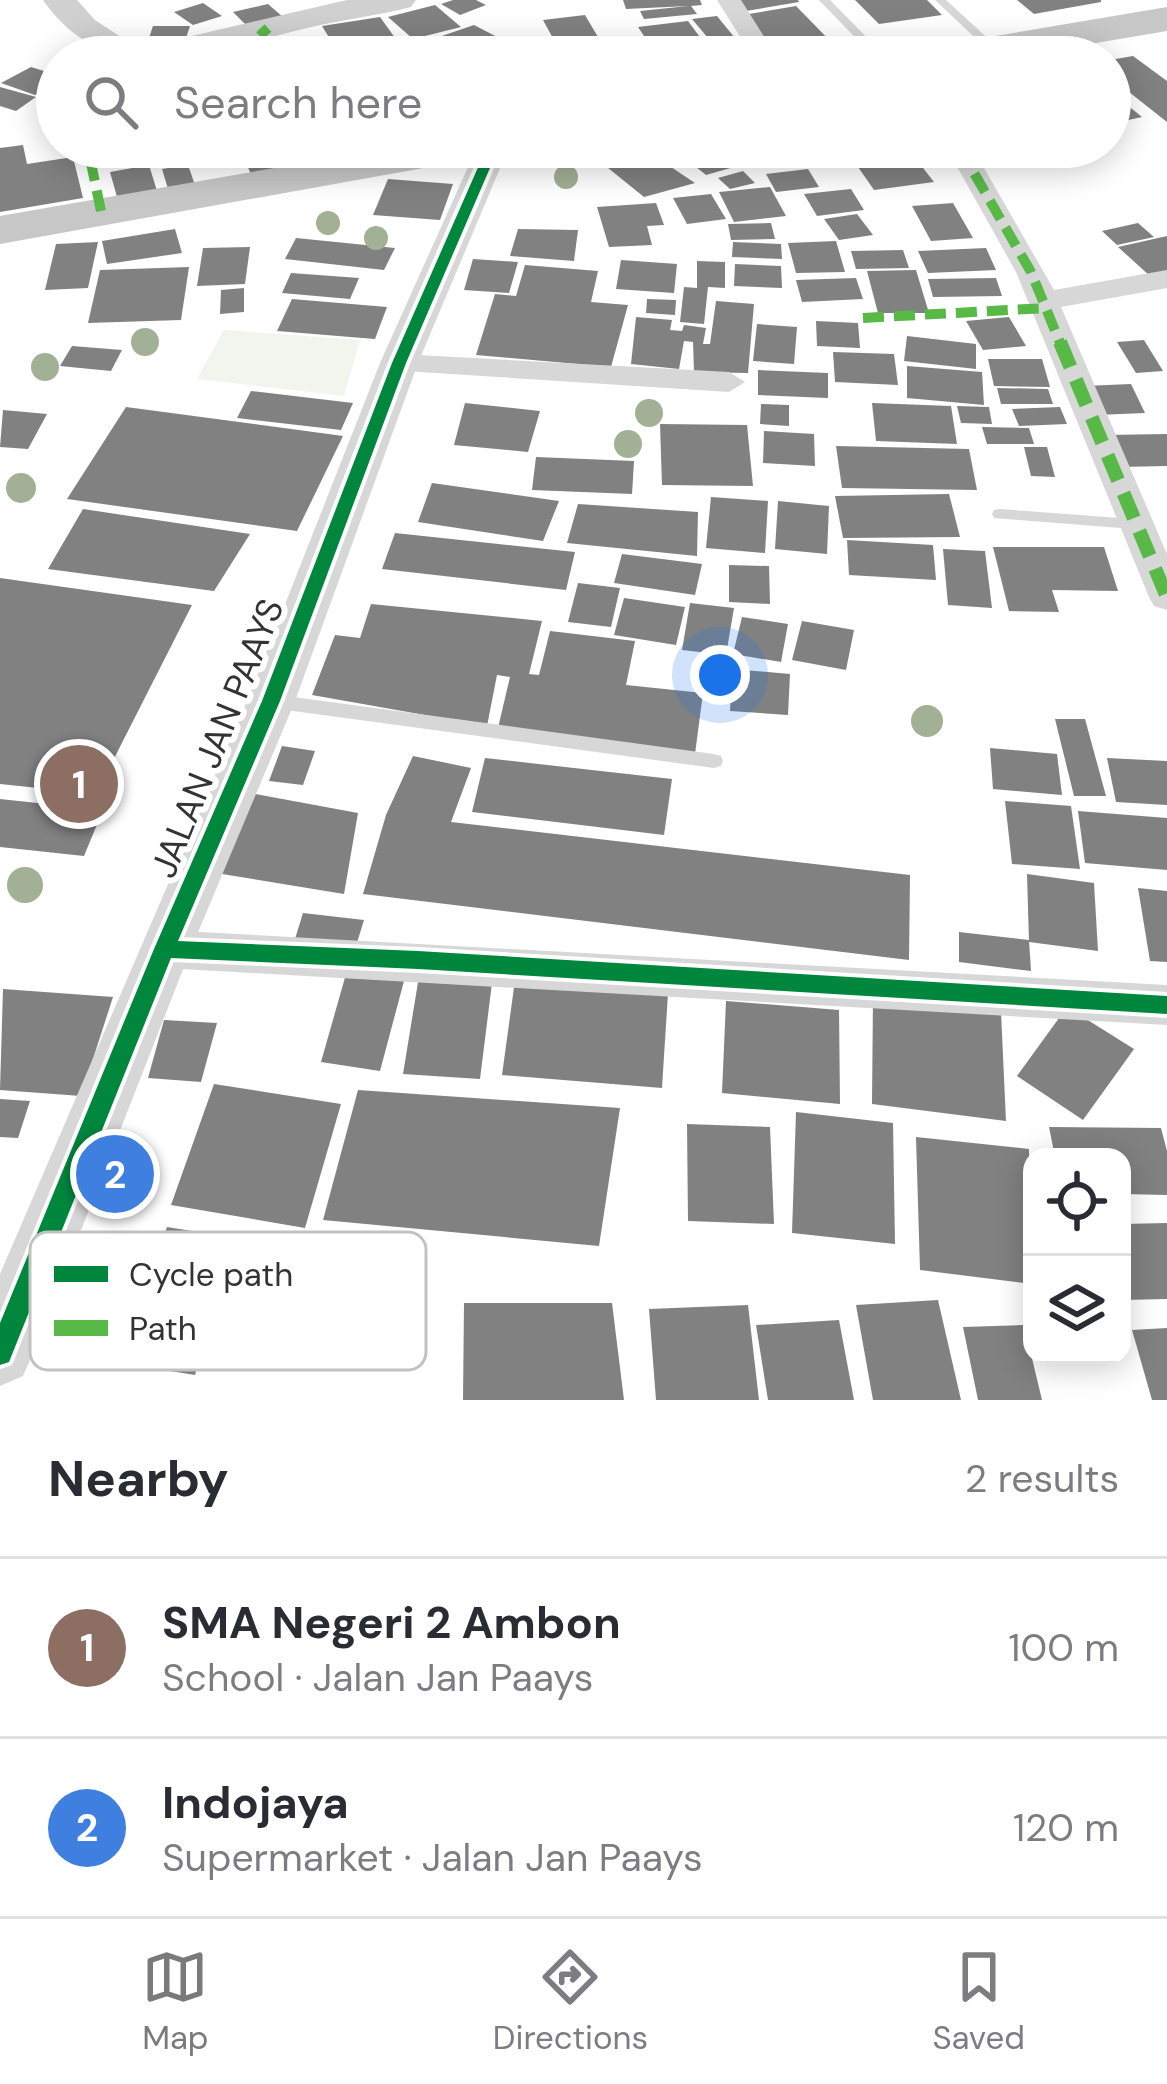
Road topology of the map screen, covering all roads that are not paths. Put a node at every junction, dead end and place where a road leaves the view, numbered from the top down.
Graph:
1 (59, 0) edge
2 (400, 0) edge
3 (729, 0) edge
4 (824, 0) edge
5 (940, 0) edge
6 (1167, 19) edge
7 (95, 36) edge
8 (241, 36) edge
9 (752, 36) edge
10 (859, 36) edge
11 (980, 36) edge
12 (1061, 36) edge
13 (350, 168) edge
14 (485, 168) edge
15 (970, 168) edge
16 (0, 230) edge
17 (1167, 279) edge
18 (1043, 301) junction
19 (398, 362) junction
20 (730, 382) dead end
21 (1000, 514) dead end
22 (1133, 524) junction
23 (1167, 598) edge
24 (271, 701) junction
25 (714, 761) dead end
26 (164, 949) junction
27 (1167, 1005) edge
28 (49, 1232) edge
29 (30, 1279) edge
30 (0, 1353) edge

1 - 7 main road
2 - 8 main road
3 - 9 street
4 - 10 lane
5 - 11 lane
6 - 12 highway
13 - 16 highway
14 - 19 street, JALAN JAN PAAYS
15 - 18 street
17 - 18 street
18 - 22 street
19 - 20 street
19 - 24 street, JALAN JAN PAAYS
21 - 22 lane
22 - 23 street
24 - 25 lane
24 - 26 street, JALAN JAN PAAYS
26 - 27 street
26 - 28 street, JALAN JAN PAAYS
29 - 30 street, JALAN JAN PAAYS

